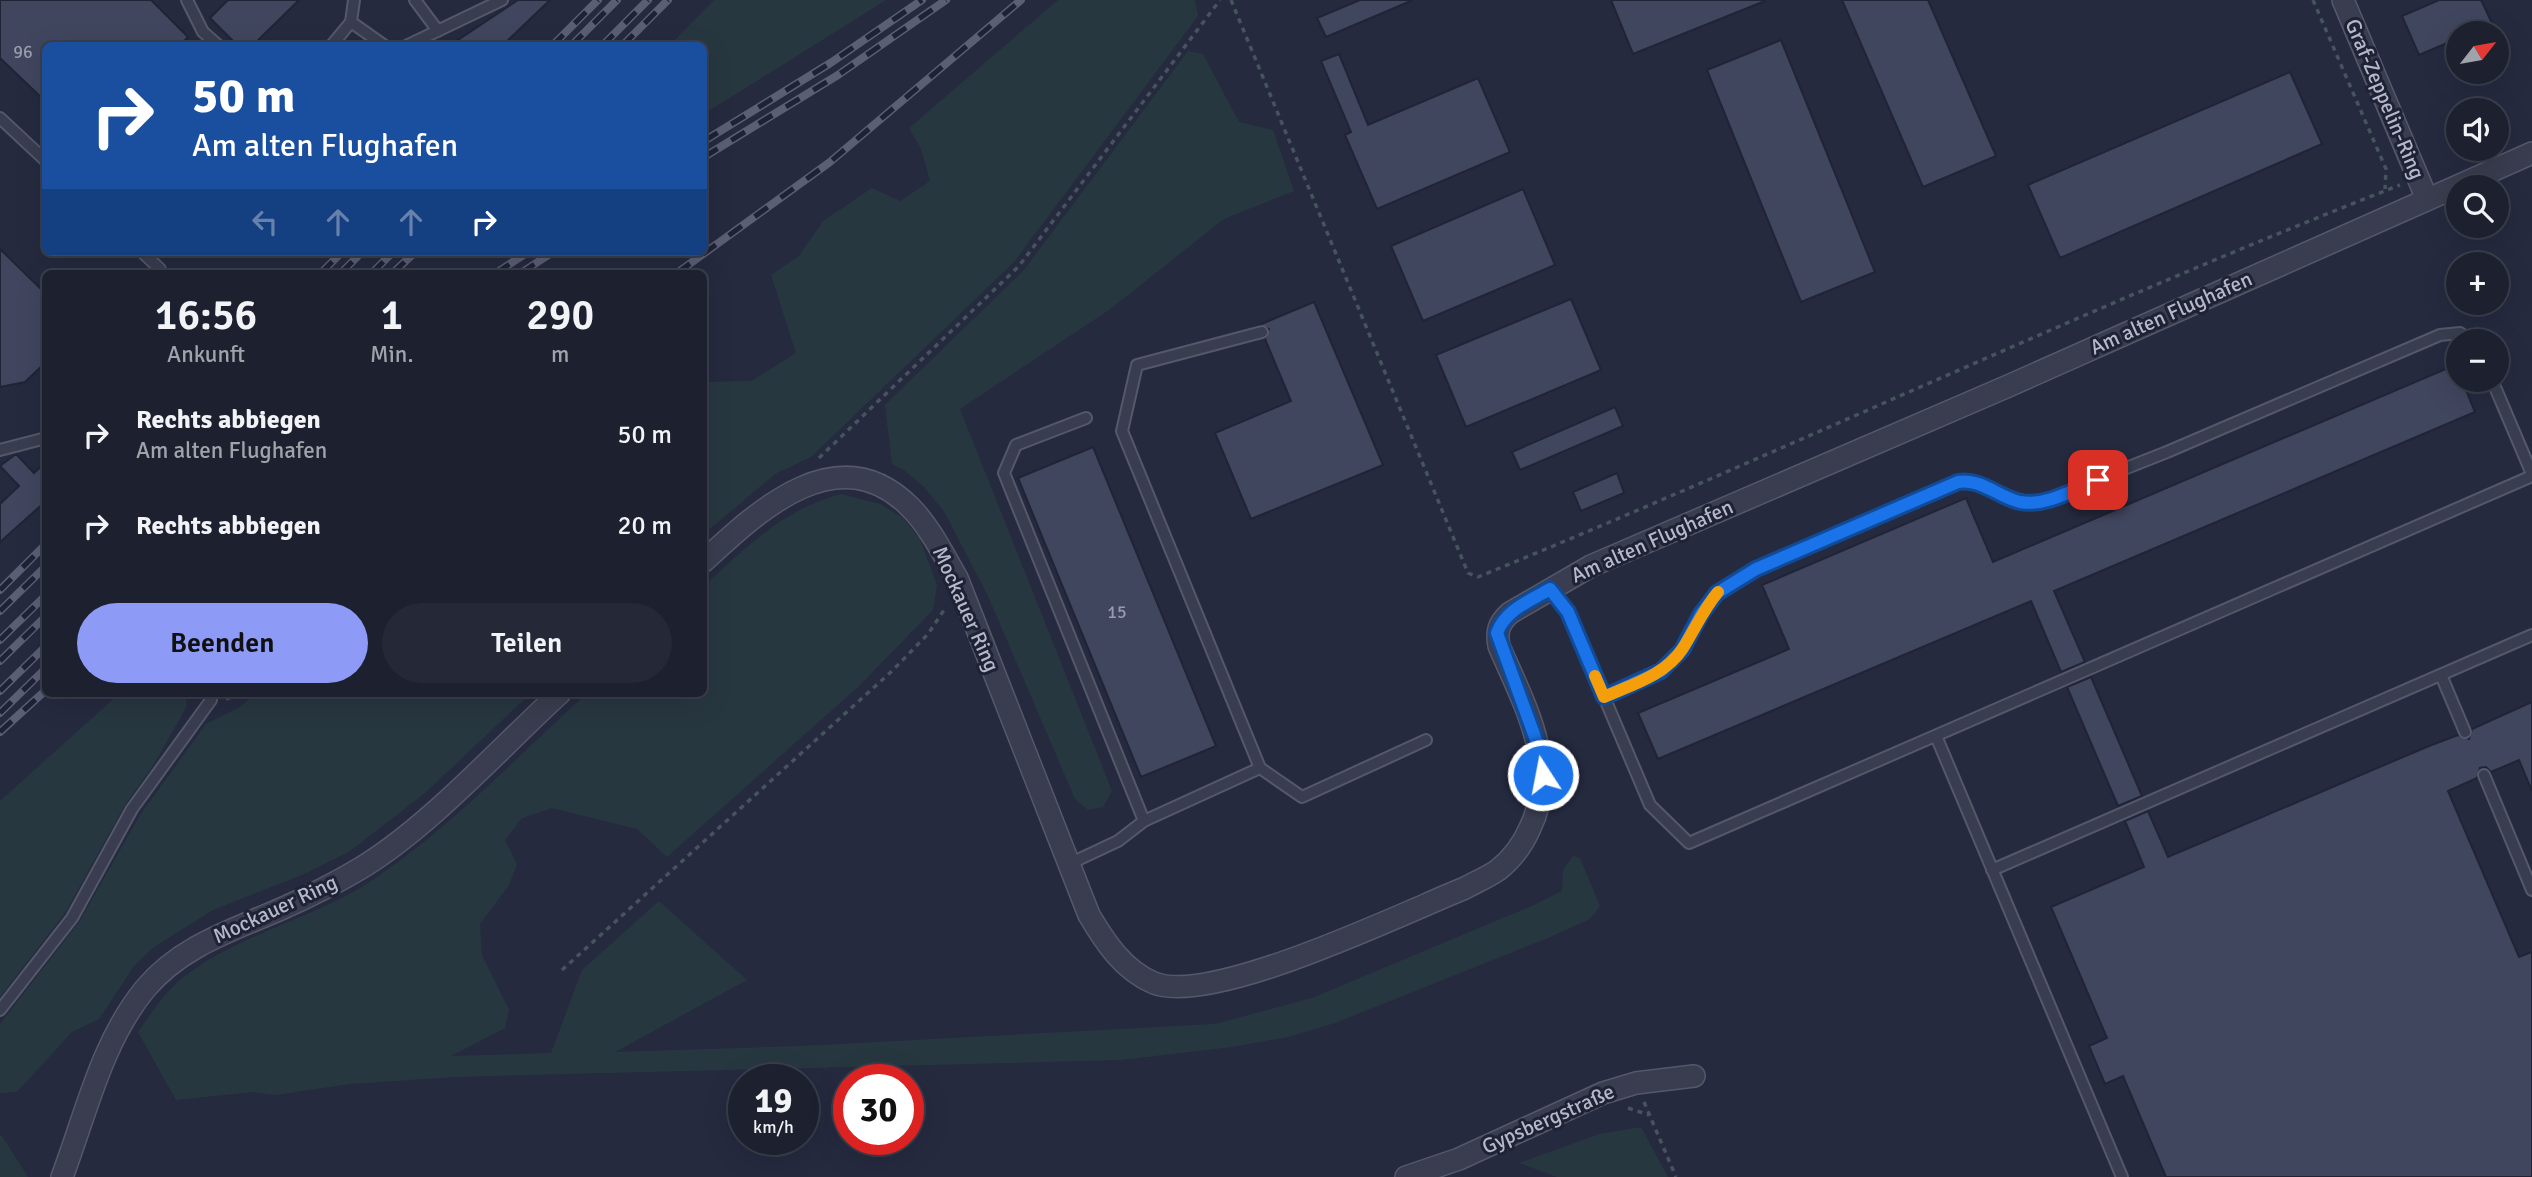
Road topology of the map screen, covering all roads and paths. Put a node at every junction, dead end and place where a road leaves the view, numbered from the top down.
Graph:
1 (187, 0) edge
2 (354, 0) edge
3 (415, 0) edge
4 (502, 0) edge
5 (1220, 0) edge
6 (1231, 0) edge
7 (2313, 0) edge
8 (2343, 0) edge
9 (351, 22) junction
10 (438, 31) junction
11 (214, 42) edge
12 (334, 42) edge
13 (379, 42) edge
14 (415, 42) edge
15 (0, 118) edge
16 (2532, 153) edge
17 (42, 157) edge
18 (2419, 177) junction
19 (2385, 191) junction
20 (2427, 199) junction
21 (146, 256) edge
22 (160, 269) dead end
23 (710, 292) dead end
24 (707, 294) edge
25 (1262, 332) dead end
26 (2446, 334) edge
27 (2497, 392) edge
28 (1086, 418) dead end
29 (42, 439) edge
30 (0, 450) edge
31 (2532, 475) edge
32 (806, 483) junction
33 (707, 558) edge
34 (957, 578) junction
35 (1550, 589) junction
36 (2532, 635) edge
37 (2441, 675) junction
38 (556, 697) edge
39 (1604, 697) junction
40 (211, 700) dead end
41 (2465, 733) dead end
42 (1936, 736) junction
43 (1426, 740) dead end
44 (1260, 768) junction
45 (2484, 775) dead end
46 (1144, 821) junction
47 (1069, 864) junction
48 (1992, 870) junction
49 (2532, 890) edge
50 (562, 970) dead end
51 (0, 1010) edge
52 (1694, 1076) dead end
53 (1636, 1083) junction
54 (62, 1177) edge
55 (1406, 1177) edge
56 (1676, 1177) edge
57 (2122, 1177) edge

1 - 11 lane
2 - 9 lane
3 - 10 lane
4 - 10 lane
5 - 32 path
6 - 19 path
7 - 19 path
8 - 18 street, Graf-Zeppelin-Ring
9 - 12 lane
9 - 13 lane
10 - 14 lane
15 - 17 lane
16 - 20 street, Am alten Flughafen
18 - 19 path
18 - 20 street, Graf-Zeppelin-Ring
20 - 35 street, Am alten Flughafen
21 - 22 lane
23 - 24 path
25 - 44 lane
26 - 39 lane
27 - 31 lane
28 - 46 lane
29 - 30 lane
31 - 42 lane
32 - 33 street, Mockauer Ring
32 - 34 street, Mockauer Ring
34 - 47 street, Mockauer Ring
34 - 50 path
35 - 39 lane
35 - 47 street, Am alten Flughafen
36 - 37 lane
37 - 41 lane
37 - 48 lane
38 - 54 street, Mockauer Ring
39 - 42 lane
40 - 51 lane
42 - 48 lane
43 - 44 lane
44 - 46 lane
45 - 49 lane
46 - 47 lane
48 - 57 lane
52 - 53 street, Gypsbergstraße
53 - 55 street, Gypsbergstraße
53 - 56 path

